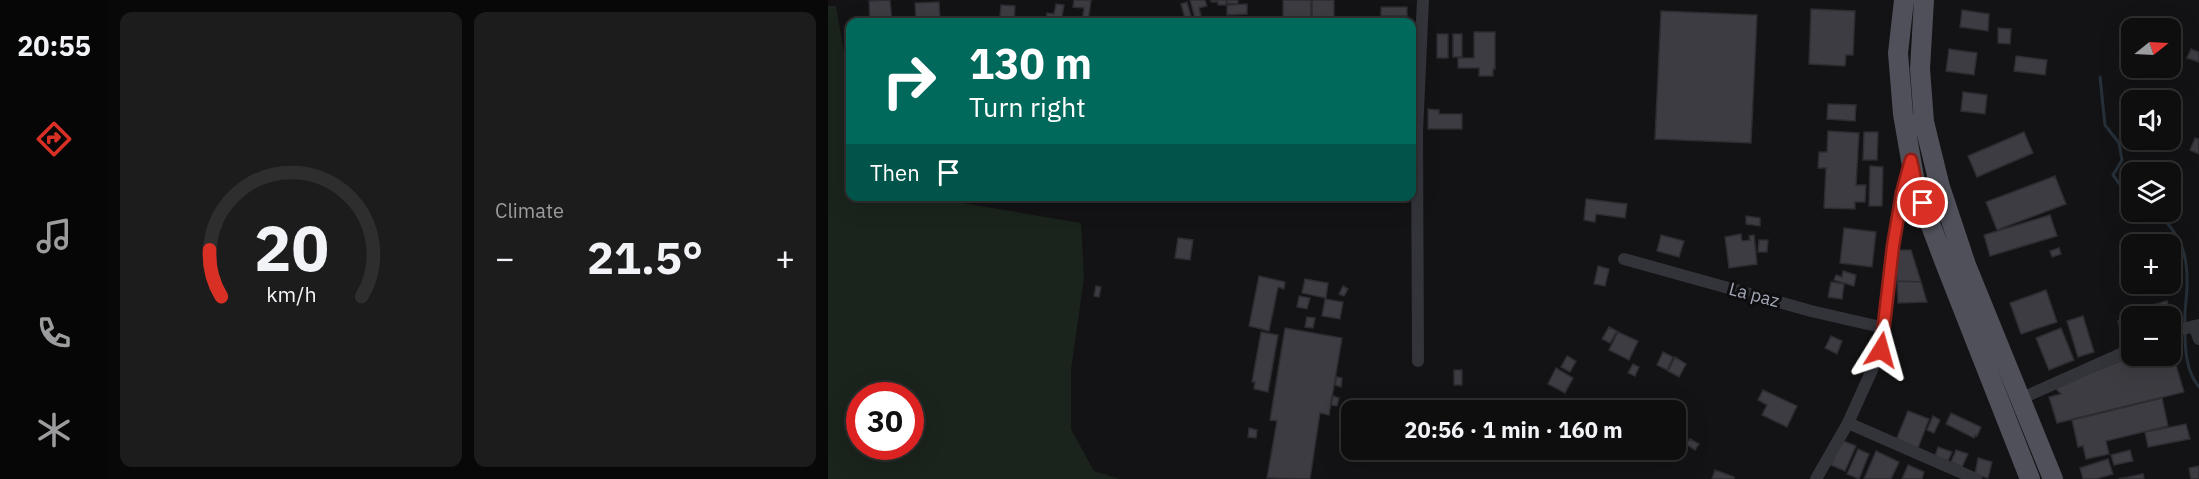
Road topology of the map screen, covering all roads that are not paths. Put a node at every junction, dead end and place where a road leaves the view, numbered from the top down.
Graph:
1 (1423, 0) edge
2 (1904, 0) edge
3 (1923, 0) edge
4 (1911, 160) junction
5 (1624, 259) dead end
6 (2194, 326) edge
7 (1885, 328) junction
8 (2199, 339) edge
9 (2121, 354) edge
10 (1418, 361) dead end
11 (2020, 399) junction
12 (1848, 423) junction
13 (2025, 476) edge
14 (1816, 479) edge
15 (1976, 479) edge
16 (2053, 479) edge

1 - 10 street
2 - 4 main road
3 - 11 main road
4 - 7 street
4 - 13 main road
5 - 7 street, La paz
6 - 8 street
7 - 12 street
9 - 11 street
11 - 16 main road
12 - 14 street
12 - 15 street

